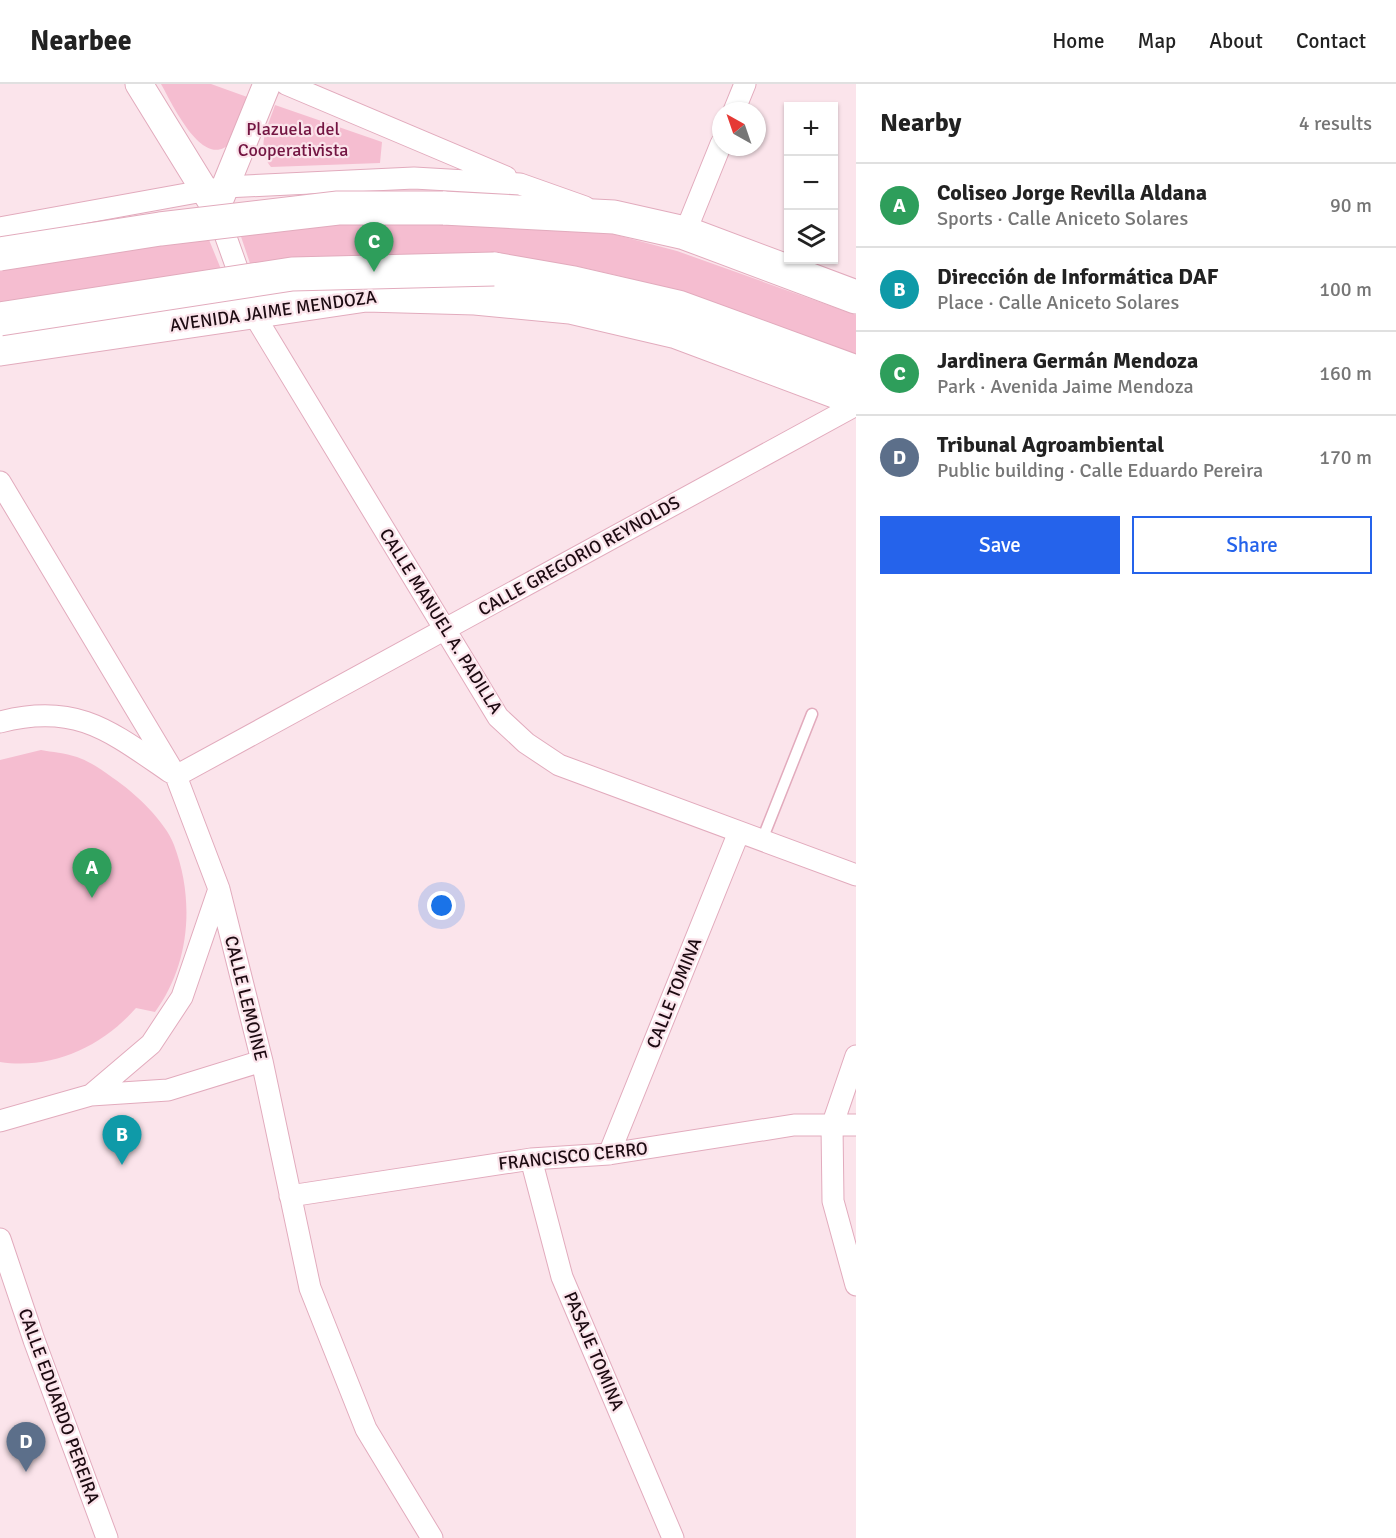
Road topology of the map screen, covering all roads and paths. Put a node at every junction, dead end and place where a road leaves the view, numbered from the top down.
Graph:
1 (267, 84) edge
2 (286, 84) edge
3 (745, 84) edge
4 (142, 86) edge
5 (738, 102) edge
6 (183, 151) junction
7 (238, 156) junction
8 (716, 156) edge
9 (520, 183) junction
10 (215, 196) junction
11 (614, 217) junction
12 (0, 228) edge
13 (686, 233) junction
14 (0, 254) edge
15 (856, 297) edge
16 (253, 313) junction
17 (0, 319) edge
18 (0, 349) edge
19 (856, 372) edge
20 (856, 399) edge
21 (856, 405) edge
22 (0, 482) edge
23 (445, 629) junction
24 (812, 714) dead end
25 (0, 722) edge
26 (176, 776) junction
27 (739, 832) junction
28 (762, 840) junction
29 (856, 875) edge
30 (219, 889) junction
31 (856, 1056) edge
32 (262, 1061) junction
33 (91, 1095) junction
34 (0, 1121) edge
35 (856, 1125) edge
36 (832, 1126) junction
37 (609, 1154) junction
38 (531, 1159) junction
39 (290, 1196) junction
40 (0, 1239) edge
41 (856, 1285) edge
42 (107, 1538) edge
43 (432, 1538) edge
44 (673, 1538) edge

1 - 7 street
2 - 9 street
3 - 5 street
4 - 6 street
6 - 7 street
6 - 10 street
7 - 10 street
8 - 13 street
9 - 10 street
9 - 11 street
10 - 12 street
10 - 16 street, CALLE MANUEL A. PADILLA
11 - 13 main road
11 - 14 main road, bridge
13 - 15 main road
16 - 18 main road, AVENIDA JAIME MENDOZA
16 - 20 main road, AVENIDA JAIME MENDOZA
16 - 23 street, CALLE MANUEL A. PADILLA
17 - 19 main road, AVENIDA JAIME MENDOZA, bridge
21 - 23 street, CALLE GREGORIO REYNOLDS
22 - 26 street, CALLE LEMOINE
23 - 26 street, CALLE GREGORIO REYNOLDS
23 - 27 street, CALLE MANUEL A. PADILLA
24 - 28 lane
25 - 26 street
26 - 30 street, CALLE LEMOINE
27 - 28 street, CALLE MANUEL A. PADILLA
27 - 37 street, CALLE TOMINA
28 - 29 street, CALLE MANUEL A. PADILLA
30 - 32 street, CALLE LEMOINE
30 - 33 street
31 - 36 street
32 - 33 street
32 - 39 street, CALLE LEMOINE
33 - 34 street
35 - 36 street, FRANCISCO CERRO
36 - 37 street, FRANCISCO CERRO
36 - 41 street
37 - 38 street, FRANCISCO CERRO
38 - 39 street, FRANCISCO CERRO
38 - 44 street, PASAJE TOMINA
39 - 43 street, CALLE LEMOINE
40 - 42 street, CALLE EDUARDO PEREIRA

